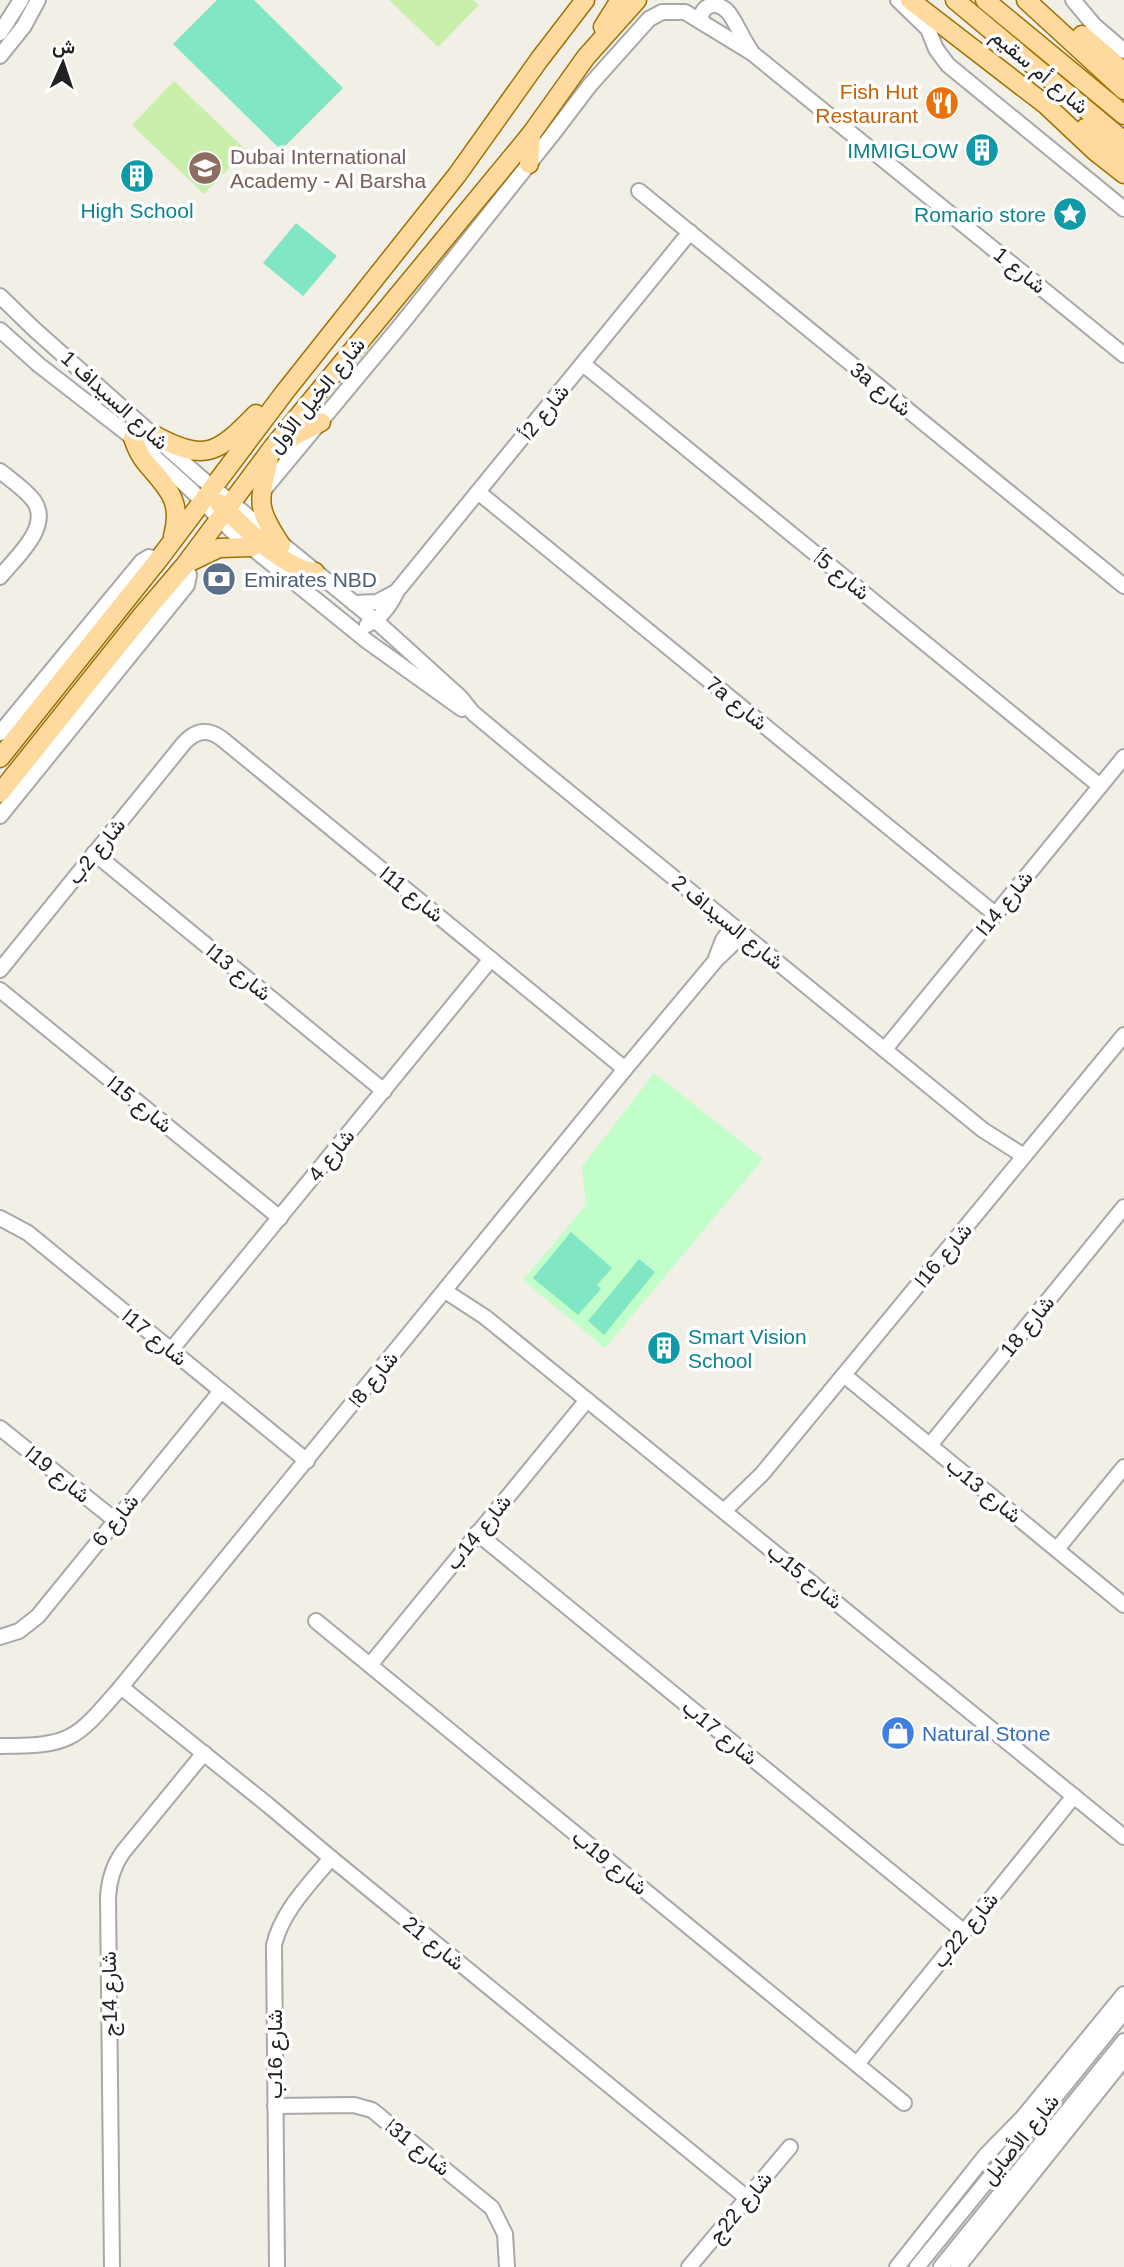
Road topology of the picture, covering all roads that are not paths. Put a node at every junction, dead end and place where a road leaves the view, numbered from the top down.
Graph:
1 (20, 0) edge
2 (38, 0) edge
3 (585, 0) edge
4 (620, 0) edge
5 (637, 0) edge
6 (898, 0) edge
7 (910, 0) edge
8 (955, 0) edge
9 (985, 0) edge
10 (1026, 0) edge
11 (1036, 0) edge
12 (1073, 0) edge
13 (701, 21) junction
14 (0, 33) edge
15 (1124, 51) edge
16 (752, 53) junction
17 (0, 57) edge
18 (586, 57) junction
19 (1124, 72) edge
20 (1124, 89) edge
21 (1046, 106) junction
22 (1124, 115) edge
23 (531, 134) junction
24 (1124, 141) edge
25 (1124, 157) edge
26 (529, 164) junction
27 (1124, 174) edge
28 (639, 191) dead end
29 (1124, 209) edge
30 (690, 232) junction
31 (0, 296) edge
32 (3, 337) edge
33 (1124, 355) edge
34 (583, 364) junction
35 (284, 393) junction
36 (321, 422) junction
37 (154, 435) junction
38 (133, 438) junction
39 (271, 449) junction
40 (0, 471) edge
41 (262, 492) junction
42 (478, 492) junction
43 (217, 503) junction
44 (170, 542) junction
45 (281, 545) junction
46 (252, 547) junction
47 (159, 559) junction
48 (186, 564) junction
49 (315, 572) junction
50 (0, 577) edge
51 (1124, 586) edge
52 (397, 591) junction
53 (354, 603) junction
54 (333, 612) junction
55 (143, 614) junction
56 (376, 621) junction
57 (473, 713) junction
58 (0, 733) edge
59 (193, 734) joint
60 (1124, 757) edge
61 (0, 758) edge
62 (1100, 786) junction
63 (0, 793) edge
64 (0, 816) edge
65 (94, 853) junction
66 (995, 914) junction
67 (738, 930) junction
68 (491, 959) junction
69 (0, 970) edge
70 (0, 990) edge
71 (1124, 1035) edge
72 (884, 1049) junction
73 (625, 1069) junction
74 (384, 1091) junction
75 (1021, 1161) junction
76 (1124, 1207) edge
77 (280, 1217) junction
78 (0, 1218) edge
79 (448, 1287) junction
80 (171, 1350) junction
81 (844, 1375) junction
82 (221, 1391) junction
83 (587, 1400) junction
84 (0, 1428) edge
85 (930, 1445) junction
86 (307, 1461) junction
87 (1124, 1467) edge
88 (730, 1514) junction
89 (116, 1520) junction
90 (477, 1533) junction
91 (1057, 1549) junction
92 (1124, 1605) edge
93 (316, 1621) dead end
94 (0, 1637) edge
95 (370, 1665) junction
96 (121, 1687) junction
97 (0, 1746) edge
98 (204, 1754) junction
99 (1074, 1796) junction
100 (1124, 1837) edge
101 (331, 1858) junction
102 (963, 1931) junction
103 (1124, 1994) edge
104 (1124, 2012) edge
105 (1124, 2041) edge
106 (1081, 2056) junction
107 (1124, 2059) edge
108 (857, 2064) junction
109 (904, 2103) dead end
110 (275, 2106) junction
111 (790, 2147) dead end
112 (747, 2198) junction
113 (920, 2238) junction
114 (933, 2247) junction
115 (112, 2267) edge
116 (276, 2267) edge
117 (507, 2267) edge
118 (689, 2267) edge
119 (897, 2267) edge
120 (917, 2267) edge
121 (941, 2267) edge
122 (958, 2267) edge

1 - 14 street
2 - 17 street
3 - 35 main road, شارع الخيل الأول
4 - 18 main road
5 - 18 main road, شارع الخيل الأول
6 - 29 street
7 - 21 main road
8 - 24 main road, شارع أم سقيم
9 - 22 main road, شارع أم سقيم
10 - 20 main road
11 - 19 main road
12 - 15 street
13 - 16 street, شارع 1
13 - 16 street, شارع 1
13 - 26 street
16 - 33 street, شارع 1
18 - 23 main road, شارع الخيل الأول
21 - 25 main road
21 - 27 main road
23 - 26 main road
23 - 39 main road, شارع الخيل الأول
26 - 36 street
28 - 30 street, 3a شارع
30 - 34 street, شارع 2أ
30 - 51 street, 3a شارع
31 - 37 street, شارع السيداف 1
32 - 38 street, شارع السيداف 1
34 - 42 street, شارع 2أ
34 - 62 street, شارع 5أ
35 - 37 main road
35 - 43 main road, شارع الخيل الأول
36 - 39 main road
36 - 41 street
37 - 43 street, شارع السيداف 1
38 - 43 street, شارع السيداف 1
38 - 44 main road
39 - 41 main road
39 - 43 main road, شارع الخيل الأول
40 - 50 street
41 - 45 main road
42 - 52 street, شارع 2أ
42 - 66 street, 7a شارع
43 - 44 main road, شارع الخيل الأول
43 - 45 street, شارع السيداف 2
43 - 46 street, شارع السيداف 2
43 - 48 main road, شارع الخيل الأول
43 - 49 main road
43 - 55 main road
44 - 47 main road, شارع الخيل الأول
45 - 49 street, شارع السيداف 2
46 - 48 main road
46 - 54 street, شارع السيداف 2
47 - 58 street
47 - 61 main road, شارع الخيل الأول
48 - 55 main road, شارع الخيل الأول
48 - 64 street
49 - 53 street, شارع السيداف 2
52 - 53 street
52 - 56 street, شارع 2أ
53 - 56 street, شارع السيداف 2
54 - 56 street
54 - 57 street, شارع السيداف 2
55 - 63 main road, شارع الخيل الأول
56 - 57 street, شارع السيداف 2
57 - 67 street, شارع السيداف 2
59 - 65 street, شارع 2ب
59 - 68 street, شارع 11ا
60 - 62 street, شارع 14ا
62 - 66 street, شارع 14ا
65 - 69 street, شارع 2ب
65 - 74 street, شارع 13ا
66 - 72 street, شارع 14ا
67 - 72 street, شارع السيداف 2
67 - 73 street, شارع 8ا
68 - 73 street, شارع 11ا
68 - 74 street, شارع 4
70 - 77 street, شارع 15ا
71 - 75 street, شارع 16ا
72 - 75 street, شارع السيداف 2
73 - 79 street, شارع 8ا
74 - 77 street, شارع 4
75 - 81 street, شارع 16ا
76 - 85 street, شارع 18
77 - 80 street, شارع 4
78 - 80 street, شارع 17ا
79 - 83 street, شارع 15ب
79 - 86 street, شارع 8ا
80 - 82 street, شارع 17ا
81 - 85 street, شارع 13ب
81 - 88 street, شارع 16ا
82 - 86 street, شارع 17ا
82 - 89 street, شارع 6
83 - 88 street, شارع 15ب
83 - 90 street, شارع 14ب
84 - 89 street, شارع 19ا
85 - 91 street, شارع 13ب
86 - 96 street, شارع 8ا
87 - 91 street
88 - 99 street, شارع 15ب
89 - 94 street, شارع 6
90 - 95 street, شارع 14ب
90 - 102 street, شارع 17ب
91 - 92 street, شارع 13ب
93 - 95 street, شارع 19ب
95 - 108 street, شارع 19ب
96 - 97 street, شارع 8ا
96 - 98 street, شارع 21
98 - 101 street, شارع 21
98 - 115 street, شارع 14ج
99 - 100 street, شارع 15ب
99 - 102 street, شارع 22ب
101 - 110 street, شارع 16ب
101 - 112 street, شارع 21
102 - 108 street, شارع 22ب
103 - 106 street
104 - 106 street, شارع الأصايل
105 - 121 street, شارع الأصايل
106 - 113 street
106 - 114 street, شارع الأصايل
107 - 122 street
108 - 109 street, شارع 19ب
110 - 116 street, شارع 16ب
110 - 117 street, شارع 31ا
111 - 112 street, شارع 22ج
112 - 118 street, شارع 22ج
113 - 114 street
113 - 119 street
114 - 120 street, شارع الأصايل

